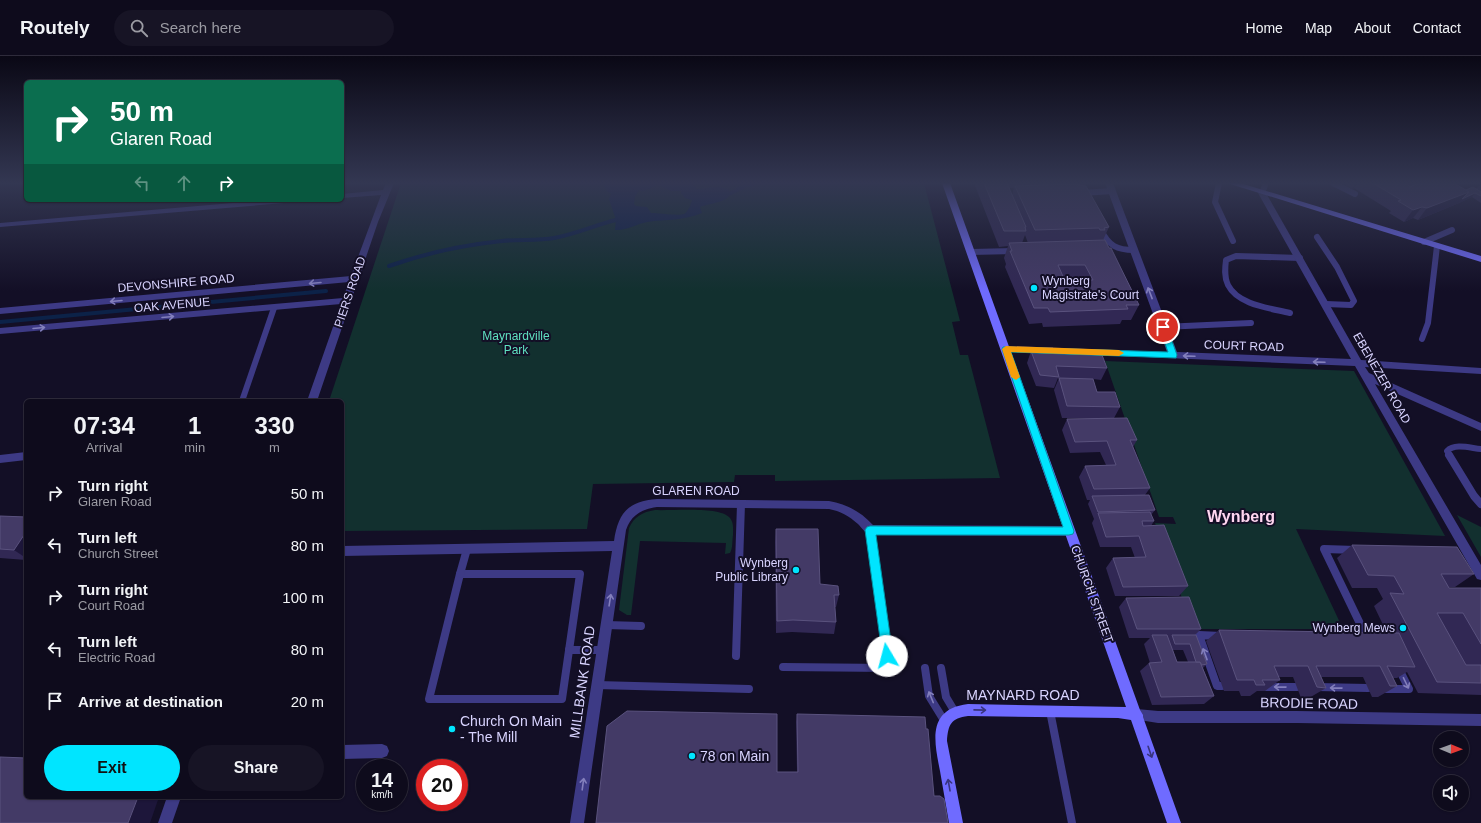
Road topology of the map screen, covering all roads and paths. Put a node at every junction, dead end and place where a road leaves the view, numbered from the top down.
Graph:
1 (69, 219) edge
2 (376, 219) edge
3 (959, 219) edge
4 (1122, 219) edge
5 (1223, 219) edge
6 (1277, 219) edge
7 (1347, 219) edge
8 (1097, 221) edge
9 (0, 225) edge
10 (1452, 230) dead end
11 (1317, 237) dead end
12 (1233, 241) dead end
13 (1424, 242) junction
14 (1438, 246) junction
15 (1134, 250) junction
16 (1020, 251) edge
17 (971, 252) junction
18 (1300, 258) junction
19 (1481, 259) edge
20 (354, 279) junction
21 (346, 301) junction
22 (1326, 304) junction
23 (274, 308) junction
24 (0, 311) edge
25 (1290, 313) dead end
26 (1251, 324) dead end
27 (1163, 327) junction
28 (0, 331) edge
29 (1422, 339) dead end
30 (1006, 349) junction
31 (1173, 355) junction
32 (1358, 363) junction
33 (1481, 371) edge
34 (1366, 376) junction
35 (243, 399) edge
36 (313, 399) edge
37 (1481, 427) edge
38 (1481, 449) edge
39 (24, 456) edge
40 (0, 459) edge
41 (741, 504) junction
42 (1481, 504) edge
43 (870, 530) junction
44 (1069, 531) junction
45 (618, 546) junction
46 (467, 549) junction
47 (1362, 550) edge
48 (344, 551) edge
49 (460, 574) junction
50 (1481, 575) edge
51 (606, 625) junction
52 (641, 626) dead end
53 (1231, 636) edge
54 (1378, 638) edge
55 (569, 650) junction
56 (602, 650) junction
57 (736, 656) dead end
58 (1393, 657) edge
59 (783, 667) dead end
60 (925, 668) dead end
61 (941, 668) dead end
62 (597, 685) junction
63 (1222, 686) dead end
64 (1263, 687) edge
65 (749, 690) dead end
66 (1050, 711) junction
67 (1137, 715) junction
68 (950, 717) junction
69 (1481, 720) edge
70 (382, 751) dead end
71 (344, 752) edge
72 (173, 799) edge
73 (165, 823) edge
74 (577, 823) edge
75 (956, 823) edge
76 (1072, 823) edge
77 (1174, 823) edge

1 - 9 street
2 - 20 street, PIERS ROAD
3 - 17 street, CHURCH STREET
4 - 15 street
5 - 12 lane
6 - 18 street, EBENEZER ROAD
7 - 13 street
8 - 15 lane
10 - 13 lane
11 - 22 lane
13 - 14 street
14 - 19 street
14 - 29 lane
27 -> 15 street
16 - 17 lane
17 - 30 street, CHURCH STREET
18 - 22 street, EBENEZER ROAD
18 - 25 lane
20 - 21 street, PIERS ROAD
20 -> 24 street, DEVONSHIRE ROAD
21 - 23 street, OAK AVENUE
21 - 36 street, PIERS ROAD
22 - 32 street, EBENEZER ROAD
28 -> 23 street, OAK AVENUE
23 - 35 lane
26 - 27 lane
27 - 31 street
30 - 31 street, COURT ROAD
30 - 44 street, CHURCH STREET
32 -> 31 street, COURT ROAD
32 - 33 street, COURT ROAD
32 - 34 street, EBENEZER ROAD
34 - 37 street
34 - 50 street, EBENEZER ROAD
38 - 42 lane
39 - 40 street
41 - 43 street, GLAREN ROAD
41 - 45 street, GLAREN ROAD
41 - 57 lane
43 - 44 street
43 - 59 lane
44 - 67 street, CHURCH STREET
45 - 46 street
51 -> 45 street, MILLBANK ROAD
46 - 48 street
46 - 49 lane
47 - 54 lane
49 - 55 lane
49 - 55 lane
51 - 52 lane
51 - 56 street, MILLBANK ROAD
63 -> 53 lane
55 - 56 lane
56 - 62 street, MILLBANK ROAD
58 -> 64 lane
68 -> 60 lane
61 - 68 lane
62 - 65 lane
74 -> 62 street, MILLBANK ROAD
66 - 67 street, MAYNARD ROAD
68 -> 66 street, MAYNARD ROAD
66 - 76 lane
67 - 69 street, BRODIE ROAD
67 -> 77 street, CHURCH STREET
75 -> 68 street
70 - 71 street
72 - 73 street

